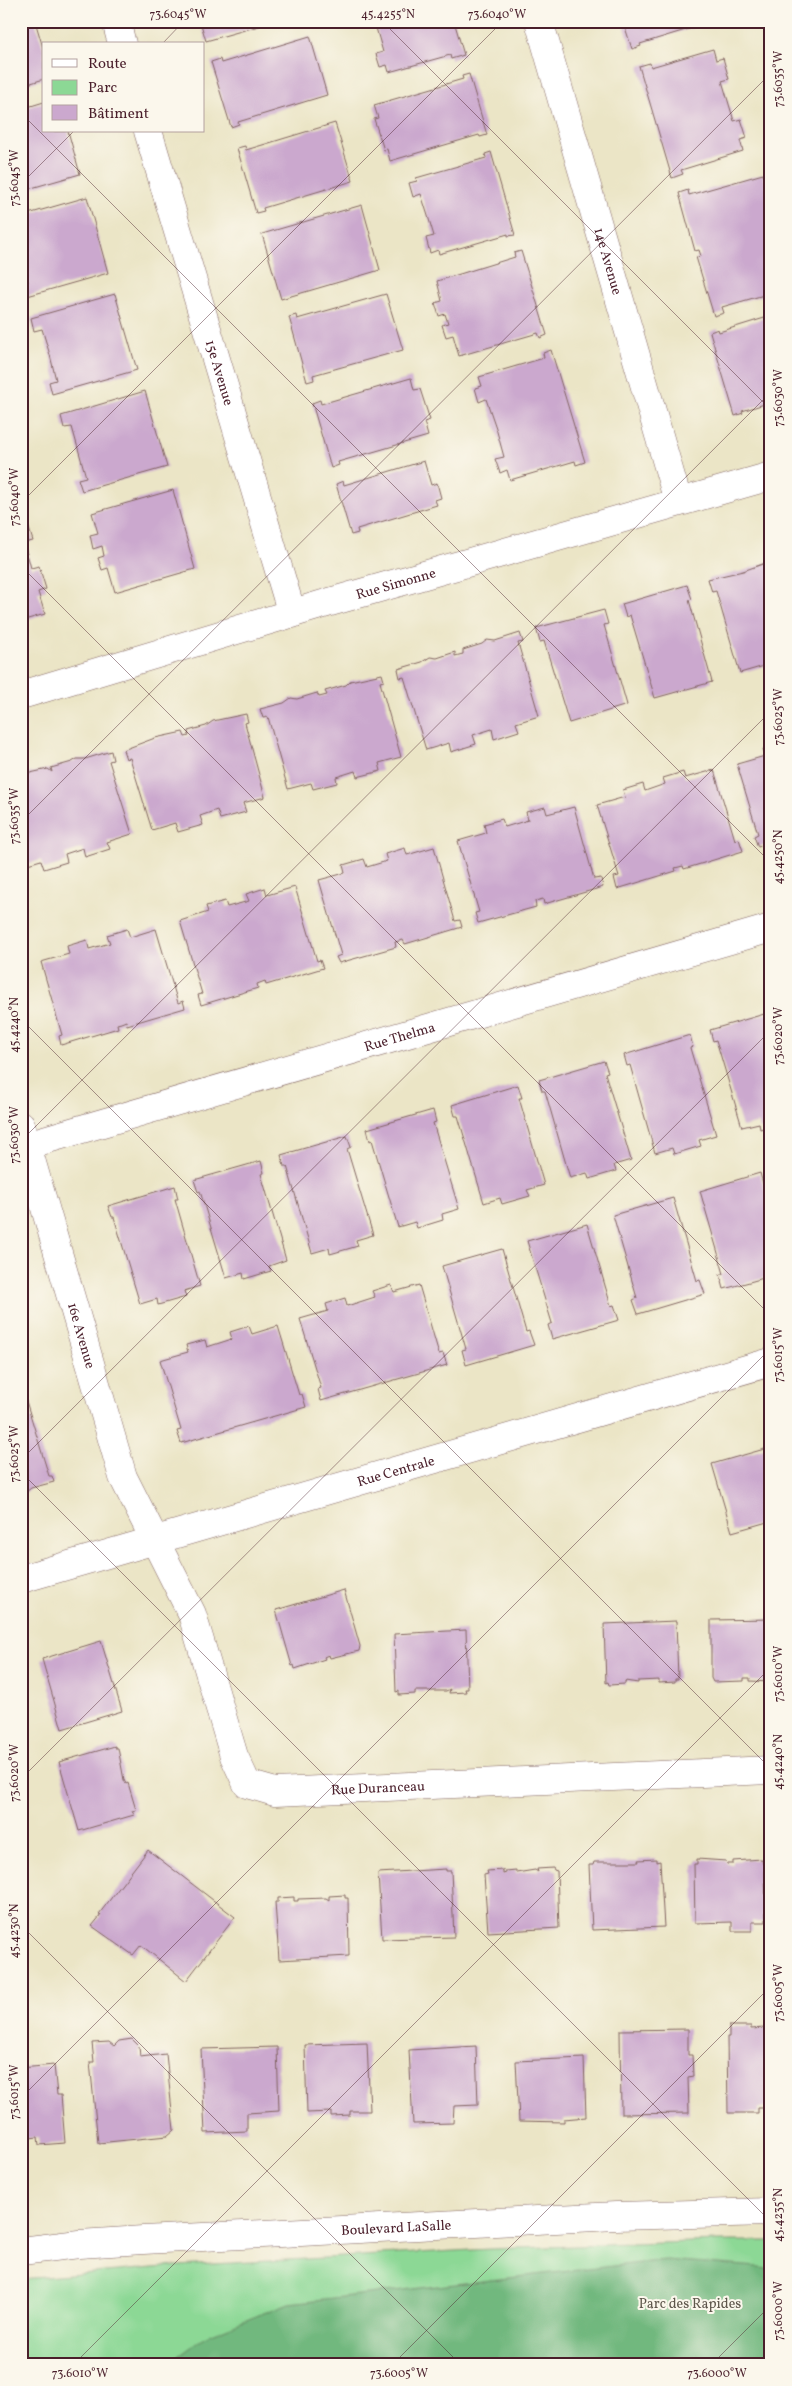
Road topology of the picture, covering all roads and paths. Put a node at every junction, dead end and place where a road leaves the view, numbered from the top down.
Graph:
1 (116, 21) edge
2 (539, 21) edge
3 (121, 42) edge
4 (148, 132) edge
5 (771, 476) edge
6 (678, 501) junction
7 (292, 614) junction
8 (21, 695) edge
9 (771, 928) edge
10 (24, 1135) edge
11 (771, 1362) edge
12 (154, 1541) junction
13 (21, 1579) edge
14 (771, 1770) edge
15 (771, 2212) edge
16 (21, 2251) edge

1 - 3 street
2 - 6 street, 14e Avenue
4 - 7 street, 15e Avenue
5 - 6 street, Rue Simonne
6 - 7 street, Rue Simonne
7 - 8 street, Rue Simonne
9 - 10 street, Rue Thelma
10 - 12 street, 16e Avenue
11 - 12 street, Rue Centrale
12 - 13 street, Rue Centrale
12 - 14 street, Rue Duranceau
15 - 16 street, Boulevard LaSalle

